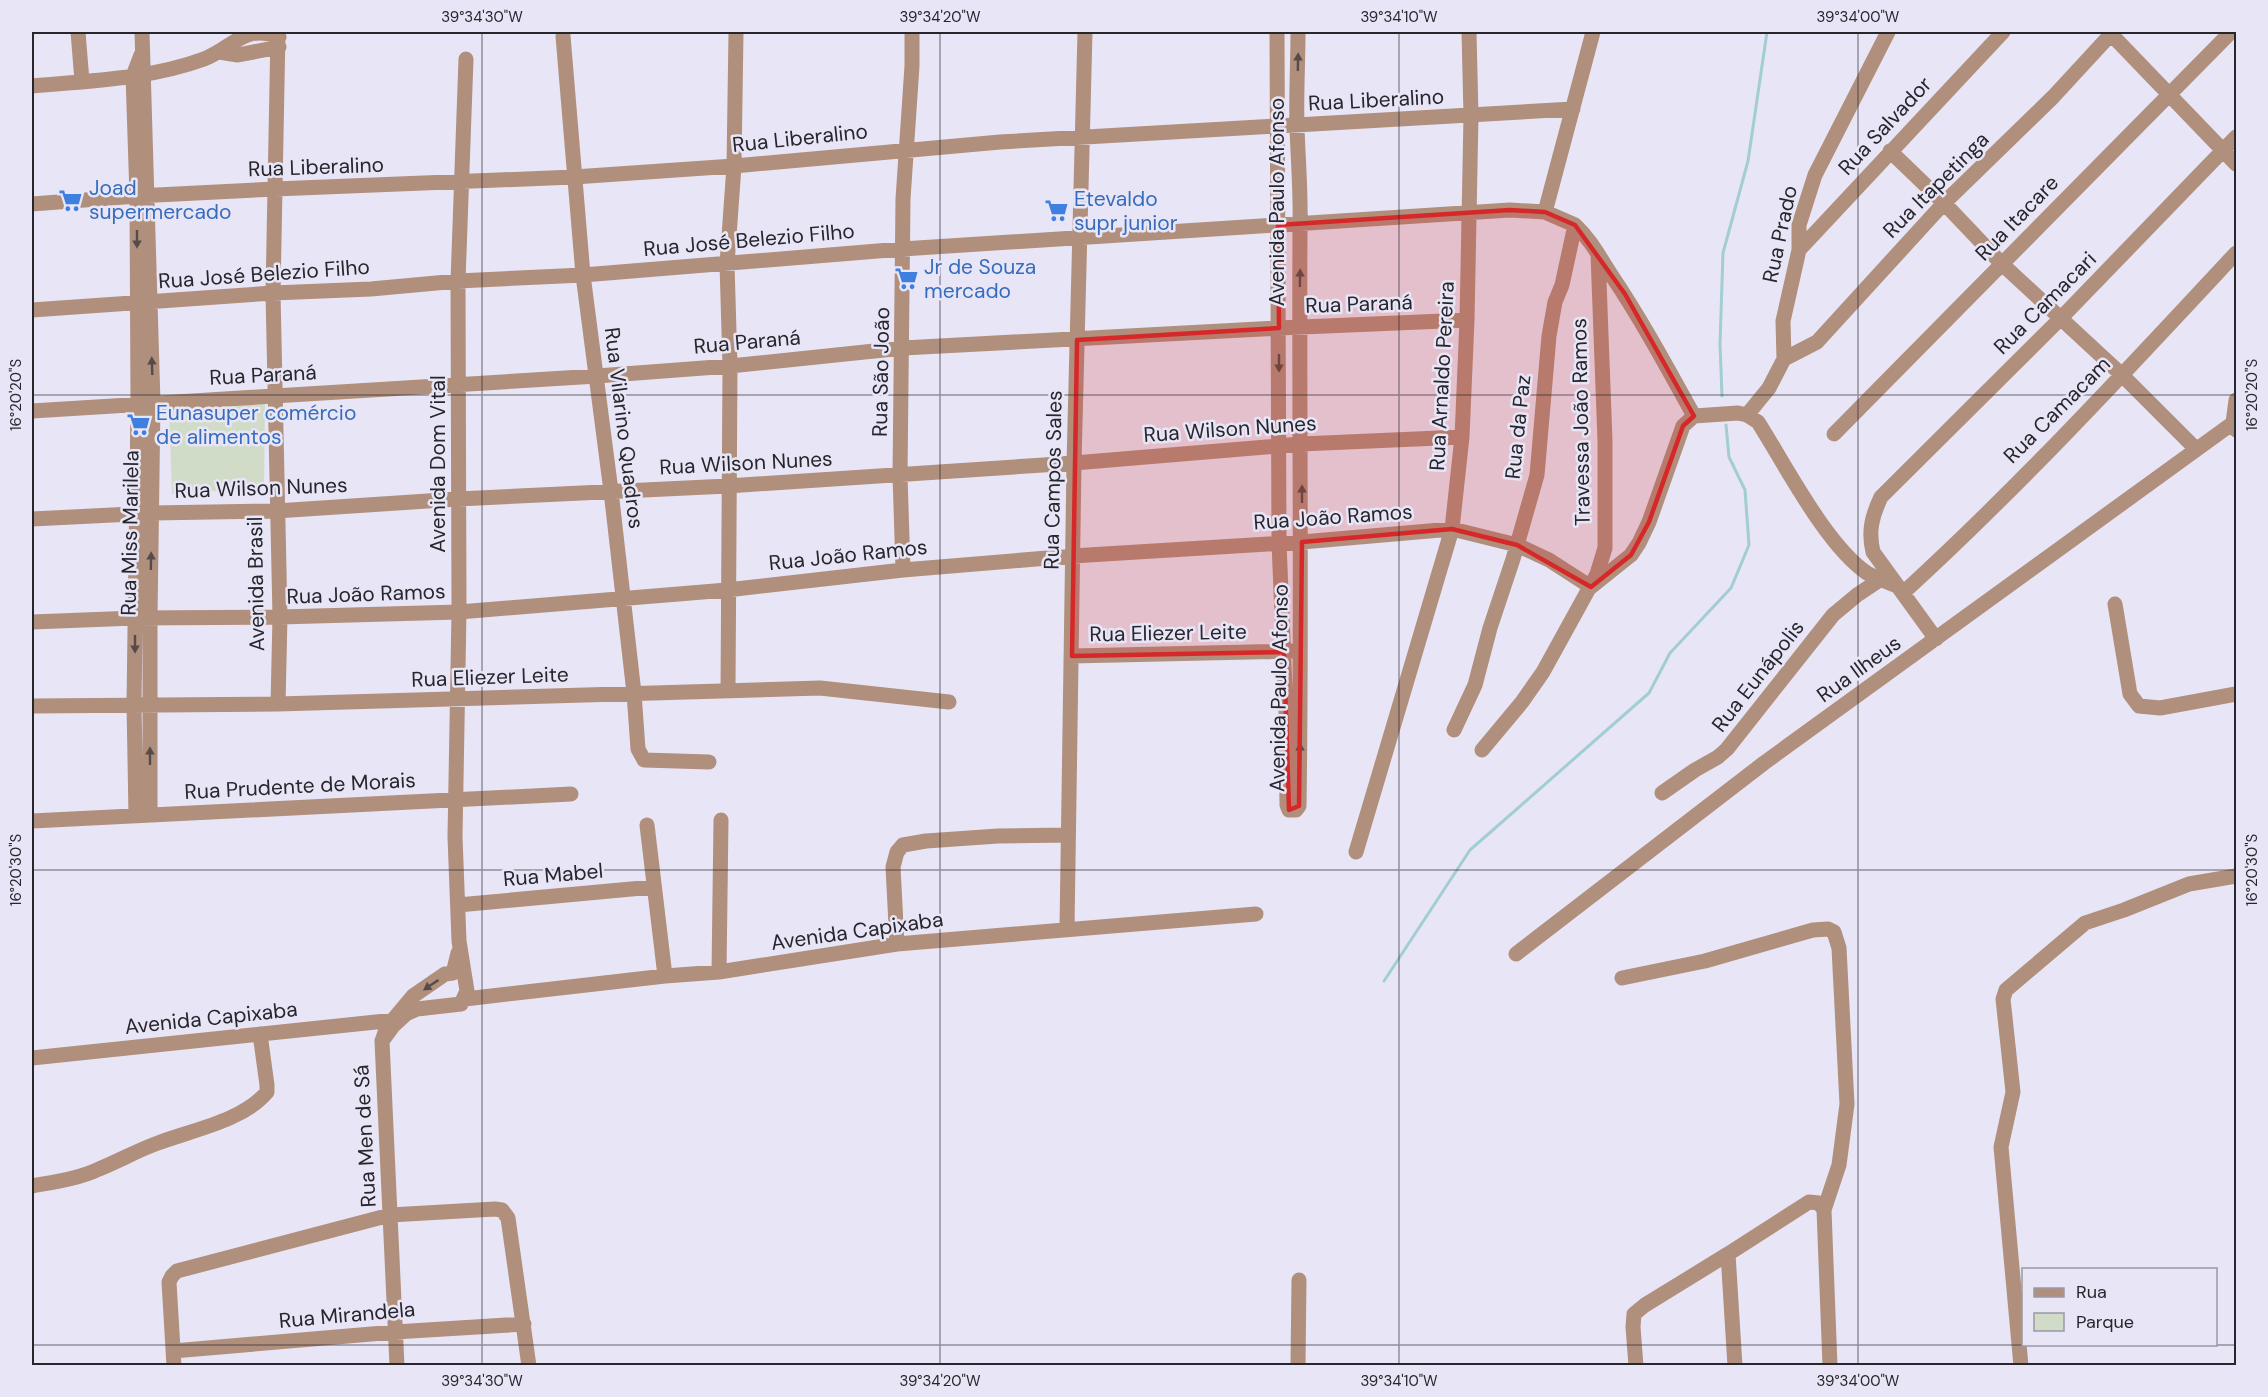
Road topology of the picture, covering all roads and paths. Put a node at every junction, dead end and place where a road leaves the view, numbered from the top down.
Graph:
1 (78, 32) edge
2 (142, 32) edge
3 (736, 32) edge
4 (912, 32) edge
5 (1085, 32) edge
6 (1277, 32) edge
7 (1298, 32) edge
8 (1470, 32) edge
9 (1593, 32) edge
10 (1888, 32) edge
11 (2003, 32) edge
12 (2111, 32) edge
13 (2231, 32) edge
14 (244, 33) edge
15 (563, 36) dead end
16 (279, 39) edge
17 (219, 52) junction
18 (248, 54) junction
19 (466, 59) dead end
20 (138, 74) junction
21 (276, 78) junction
22 (82, 81) junction
23 (32, 86) edge
24 (2169, 95) junction
25 (1573, 109) junction
26 (1471, 116) junction
27 (1297, 125) junction
28 (1277, 126) junction
29 (2236, 137) edge
30 (1083, 138) junction
31 (906, 149) junction
32 (1890, 151) junction
33 (2222, 151) junction
34 (2236, 164) edge
35 (734, 166) junction
36 (574, 177) junction
37 (462, 182) junction
38 (274, 189) junction
39 (143, 196) junction
40 (1944, 203) junction
41 (32, 204) edge
42 (1545, 212) junction
43 (1469, 213) junction
44 (1300, 224) junction
45 (1278, 225) junction
46 (1575, 225) junction
47 (1080, 238) junction
48 (902, 249) junction
49 (1799, 250) junction
50 (2236, 253) edge
51 (1598, 254) junction
52 (727, 264) junction
53 (2002, 264) junction
54 (583, 275) junction
55 (458, 281) junction
56 (273, 293) junction
57 (144, 303) junction
58 (32, 310) edge
59 (2061, 318) junction
60 (1467, 320) junction
61 (1299, 327) junction
62 (1279, 328) junction
63 (1077, 340) junction
64 (903, 348) junction
65 (1784, 359) junction
66 (730, 366) junction
67 (2122, 375) junction
68 (597, 376) junction
69 (459, 384) junction
70 (276, 396) junction
71 (2236, 400) edge
72 (146, 403) junction
73 (32, 411) edge
74 (1747, 415) junction
75 (1694, 416) junction
76 (2235, 426) edge
77 (1834, 434) dead end
78 (1462, 437) junction
79 (1301, 444) junction
80 (1278, 446) junction
81 (2196, 449) junction
82 (1074, 462) junction
83 (900, 475) junction
84 (728, 486) junction
85 (611, 491) junction
86 (458, 499) junction
87 (276, 511) junction
88 (153, 513) junction
89 (136, 514) junction
90 (32, 519) edge
91 (1452, 529) junction
92 (1302, 542) junction
93 (1279, 543) junction
94 (1517, 545) junction
95 (1072, 556) junction
96 (903, 570) junction
97 (1881, 579) junction
98 (1591, 587) junction
99 (1900, 589) junction
100 (727, 590) junction
101 (623, 597) junction
102 (2115, 604) dead end
103 (459, 612) junction
104 (280, 617) junction
105 (142, 618) junction
106 (32, 622) edge
107 (1936, 639) junction
108 (1301, 651) junction
109 (1284, 652) junction
110 (1072, 657) junction
111 (728, 690) junction
112 (634, 693) junction
113 (2236, 694) edge
114 (456, 700) junction
115 (949, 702) dead end
116 (142, 704) junction
117 (278, 704) junction
118 (32, 706) edge
119 (1454, 730) dead end
120 (1482, 750) dead end
121 (709, 762) dead end
122 (1662, 793) dead end
123 (572, 794) dead end
124 (455, 800) junction
125 (143, 815) junction
126 (32, 820) edge
127 (721, 820) dead end
128 (647, 825) dead end
129 (1067, 835) junction
130 (1356, 852) dead end
131 (2236, 876) edge
132 (652, 887) junction
133 (458, 905) junction
134 (1256, 914) dead end
135 (1067, 929) junction
136 (459, 941) junction
137 (897, 944) junction
138 (1516, 954) dead end
139 (719, 972) junction
140 (665, 976) junction
141 (1622, 978) dead end
142 (460, 1002) junction
143 (395, 1020) junction
144 (260, 1034) junction
145 (382, 1041) junction
146 (32, 1058) edge
147 (32, 1186) edge
148 (1824, 1210) junction
149 (390, 1215) junction
150 (1728, 1254) junction
151 (1299, 1280) dead end
152 (524, 1324) junction
153 (395, 1332) junction
154 (173, 1358) edge
155 (397, 1365) edge
156 (529, 1365) edge
157 (1298, 1365) edge
158 (1636, 1365) edge
159 (1735, 1365) edge
160 (1830, 1365) edge
161 (2020, 1365) edge

1 - 22 street
2 - 20 street
3 - 35 street
4 - 31 street, Rua São João
5 - 30 street, Rua Campos Sales
6 - 28 street, Avenida Paulo Afonso
27 -> 7 street, Avenida Paulo Afonso
8 - 26 street, Rua Arnaldo Pereira
9 - 25 street
10 - 49 street, Rua Prado
11 - 32 street, Rua Salvador
12 - 24 street
12 - 40 street, Rua Itapetinga
13 - 24 street, Rua Itacare
14 - 16 street
14 - 17 street
15 - 36 street, Rua Vilarino Quadros
16 - 18 street
16 - 21 street, Avenida Brasil
17 - 18 street
17 - 20 street
18 - 21 street
19 - 37 street, Avenida Dom Vital
20 - 22 street
20 - 39 street, Rua Miss Marilela
21 - 38 street, Avenida Brasil
22 - 23 street
24 - 33 street
24 - 53 street, Rua Itacare
25 - 26 street, Rua Liberalino
25 - 42 street
26 - 27 street, Rua Liberalino
26 - 43 street, Rua Arnaldo Pereira
27 - 28 street, Rua Liberalino
27 - 44 street, Avenida Paulo Afonso
28 - 30 street, Rua Liberalino
28 - 45 street, Avenida Paulo Afonso
29 - 33 street, Rua Camacari
30 - 31 street, Rua Liberalino
30 - 47 street, Rua Campos Sales
31 - 35 street, Rua Liberalino
31 - 48 street, Rua São João
32 - 40 street
32 - 49 street, Rua Salvador
33 - 34 street
33 - 59 street, Rua Camacari
35 - 36 street, Rua Liberalino
35 - 52 street
36 - 37 street, Rua Liberalino
36 - 54 street, Rua Vilarino Quadros
37 - 38 street, Rua Liberalino
37 - 55 street, Avenida Dom Vital
38 - 39 street, Rua Liberalino
38 - 56 street, Avenida Brasil
39 - 41 street, Rua Liberalino
39 - 57 street, Rua Miss Marilela
40 - 53 street
40 - 65 street, Rua Itapetinga
42 - 43 street, Rua José Belezio Filho
42 - 46 street
43 - 44 street, Rua José Belezio Filho
43 - 60 street, Rua Arnaldo Pereira
44 - 45 street, Rua José Belezio Filho
61 -> 44 street, Avenida Paulo Afonso
45 - 47 street, Rua José Belezio Filho
45 - 62 street, Avenida Paulo Afonso
46 - 51 street
46 - 94 street, Rua da Paz
47 - 48 street, Rua José Belezio Filho
47 - 63 street, Rua Campos Sales
48 - 52 street, Rua José Belezio Filho
48 - 64 street, Rua São João
49 - 65 street, Rua Prado
50 - 67 street, Rua Camacam
51 - 75 street
51 - 98 street, Travessa João Ramos
52 - 54 street, Rua José Belezio Filho
52 - 66 street
53 - 59 street
53 - 77 street, Rua Itacare
54 - 55 street, Rua José Belezio Filho
54 - 68 street, Rua Vilarino Quadros
55 - 56 street, Rua José Belezio Filho
55 - 69 street, Avenida Dom Vital
56 - 57 street, Rua José Belezio Filho
56 - 70 street, Avenida Brasil
57 - 58 street, Rua José Belezio Filho
57 - 72 street, Rua Miss Marilela
59 - 67 street
59 - 99 street, Rua Camacari
60 - 61 street, Rua Paraná
60 - 78 street, Rua Arnaldo Pereira
61 - 62 street, Rua Paraná
61 - 79 street, Avenida Paulo Afonso
62 - 63 street, Rua Paraná
62 -> 80 street, Avenida Paulo Afonso
63 - 64 street, Rua Paraná
63 - 82 street, Rua Campos Sales
64 - 66 street, Rua Paraná
64 - 83 street, Rua São João
65 - 74 street, Rua Prado
66 - 68 street, Rua Paraná
66 - 84 street
67 - 81 street
67 - 99 street, Rua Camacam
68 - 69 street, Rua Paraná
68 - 85 street, Rua Vilarino Quadros
69 - 70 street, Rua Paraná
69 - 86 street, Avenida Dom Vital
70 - 72 street, Rua Paraná
70 - 87 street, Avenida Brasil
71 - 76 street
72 - 73 street, Rua Paraná
72 - 88 street, Rua Miss Marilela
72 - 89 street, Rua Miss Marilela
74 - 75 street
74 - 97 street
75 - 98 street
76 - 81 street, Rua Ilheus
78 - 79 street, Rua Wilson Nunes
78 - 91 street, Rua Arnaldo Pereira
79 - 80 street, Rua Wilson Nunes
92 -> 79 street, Avenida Paulo Afonso
80 - 82 street, Rua Wilson Nunes
80 - 93 street, Avenida Paulo Afonso
81 - 107 street, Rua Ilheus
82 - 83 street, Rua Wilson Nunes
82 - 95 street, Rua Campos Sales
83 - 84 street, Rua Wilson Nunes
83 - 96 street, Rua São João
84 - 85 street, Rua Wilson Nunes
84 - 100 street
85 - 86 street, Rua Wilson Nunes
85 - 101 street, Rua Vilarino Quadros
86 - 87 street, Rua Wilson Nunes
86 - 103 street, Avenida Dom Vital
87 - 88 street, Rua Wilson Nunes
87 - 104 street, Avenida Brasil
88 - 89 street, Rua Wilson Nunes
105 -> 88 street, Rua Miss Marilela
89 - 90 street, Rua Wilson Nunes
89 - 105 street, Rua Miss Marilela
91 - 92 street, Rua João Ramos
91 - 94 street, Rua João Ramos
91 - 130 street, Rua Arnaldo Pereira
92 - 93 street, Rua João Ramos
92 - 108 street, Avenida Paulo Afonso
93 - 95 street, Rua João Ramos
93 - 109 street, Avenida Paulo Afonso
94 - 98 street, Rua João Ramos
94 - 119 street, Rua da Paz
95 - 96 street, Rua João Ramos
95 - 110 street, Rua Campos Sales
96 - 100 street, Rua João Ramos
97 - 99 street
97 - 122 street, Rua Eunápolis
98 - 120 street
99 - 107 street
100 - 101 street, Rua João Ramos
100 - 111 street
101 - 103 street, Rua João Ramos
101 - 112 street, Rua Vilarino Quadros
102 - 113 street
103 - 104 street, Rua João Ramos
103 - 114 street, Avenida Dom Vital
104 - 105 street, Rua João Ramos
104 - 117 street, Avenida Brasil
105 - 106 street, Rua João Ramos
105 - 116 street, Rua Miss Marilela
107 - 138 street, Rua Ilheus
108 - 109 street, Rua Eliezer Leite
109 -> 108 street, Avenida Paulo Afonso
109 - 110 street, Rua Eliezer Leite
110 - 129 street, Rua Campos Sales
111 - 112 street, Rua Eliezer Leite
111 - 115 street, Rua Eliezer Leite
112 - 114 street, Rua Eliezer Leite
112 - 121 street, Rua Vilarino Quadros
114 - 117 street, Rua Eliezer Leite
114 - 124 street, Avenida Dom Vital
116 - 117 street, Rua Eliezer Leite
116 - 118 street, Rua Eliezer Leite
116 - 125 street, Rua Miss Marilela
123 - 124 street, Rua Prudente de Morais
124 - 125 street, Rua Prudente de Morais
124 - 133 street, Avenida Dom Vital
125 - 126 street, Rua Prudente de Morais
127 - 139 street
128 - 132 street
129 - 135 street, Rua Campos Sales
129 - 137 street
131 - 161 street
132 - 133 street, Rua Mabel
132 - 140 street
133 - 136 street, Avenida Dom Vital
134 - 135 street, Avenida Capixaba
135 - 137 street, Avenida Capixaba
136 - 142 street, Avenida Dom Vital
136 -> 143 street, Rua Men de Sá
137 - 139 street, Avenida Capixaba
139 - 140 street, Avenida Capixaba
140 - 142 street, Avenida Capixaba
141 - 148 street
142 - 145 street, Avenida Capixaba
143 - 144 street, Avenida Capixaba
143 - 145 street, Rua Men de Sá
144 - 146 street, Avenida Capixaba
144 - 147 street
145 - 149 street, Rua Men de Sá
148 - 150 street
148 - 160 street
149 - 152 street
149 - 153 street, Rua Men de Sá
149 - 154 street
150 - 158 street
150 - 159 street
151 - 157 street
152 - 153 street, Rua Mirandela
152 - 156 street
153 - 154 street, Rua Mirandela
153 - 155 street, Rua Men de Sá

